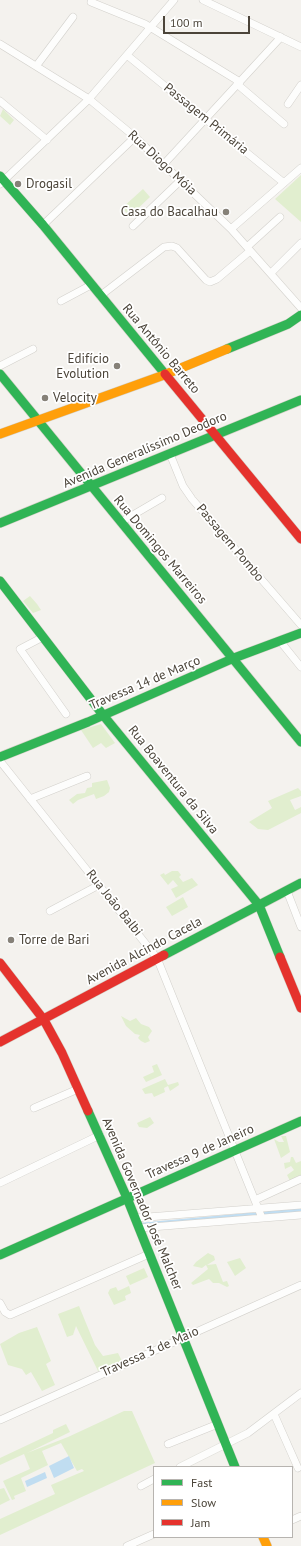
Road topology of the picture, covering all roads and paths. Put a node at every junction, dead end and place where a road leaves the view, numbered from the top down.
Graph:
1 (174, 0) edge
2 (203, 0) edge
3 (91, 2) dead end
4 (73, 17) dead end
5 (151, 28) junction
6 (281, 37) junction
7 (0, 44) edge
8 (301, 47) edge
9 (128, 56) junction
10 (36, 65) junction
11 (238, 83) junction
12 (301, 84) edge
13 (89, 99) junction
14 (0, 101) edge
15 (288, 104) dead end
16 (205, 119) junction
17 (284, 124) dead end
18 (135, 137) junction
19 (47, 140) junction
20 (164, 164) junction
21 (301, 168) edge
22 (1, 180) edge
23 (181, 180) junction
24 (284, 182) junction
25 (280, 217) dead end
26 (43, 225) junction
27 (133, 226) dead end
28 (231, 229) junction
29 (301, 243) edge
30 (249, 249) junction
31 (271, 273) junction
32 (91, 284) junction
33 (100, 296) junction
34 (61, 301) dead end
35 (301, 308) edge
36 (301, 315) edge
37 (34, 349) dead end
38 (0, 366) edge
39 (0, 374) edge
40 (164, 374) junction
41 (299, 403) edge
42 (36, 420) junction
43 (0, 434) edge
44 (215, 434) junction
45 (170, 454) junction
46 (91, 487) junction
47 (162, 498) dead end
48 (121, 522) junction
49 (0, 523) edge
50 (301, 538) edge
51 (0, 581) edge
52 (301, 625) edge
53 (300, 636) edge
54 (43, 637) junction
55 (280, 641) junction
56 (234, 658) junction
57 (301, 667) edge
58 (66, 714) dead end
59 (103, 715) junction
60 (301, 742) edge
61 (0, 757) edge
62 (0, 761) edge
63 (87, 776) dead end
64 (30, 799) junction
65 (301, 883) edge
66 (99, 885) junction
67 (286, 891) junction
68 (259, 905) junction
69 (50, 911) dead end
70 (301, 927) edge
71 (157, 958) junction
72 (0, 963) edge
73 (301, 1008) edge
74 (44, 1020) junction
75 (0, 1042) edge
76 (78, 1089) junction
77 (34, 1108) dead end
78 (301, 1121) edge
79 (100, 1135) junction
80 (236, 1151) junction
81 (301, 1179) edge
82 (0, 1182) edge
83 (127, 1198) junction
84 (255, 1200) junction
85 (301, 1205) edge
86 (259, 1209) junction
87 (301, 1215) edge
88 (135, 1218) junction
89 (262, 1218) junction
90 (139, 1228) junction
91 (149, 1254) junction
92 (0, 1255) edge
93 (301, 1285) edge
94 (0, 1302) edge
95 (183, 1337) junction
96 (301, 1393) edge
97 (274, 1414) junction
98 (0, 1420) edge
99 (218, 1424) junction
100 (168, 1444) dead end
101 (226, 1444) junction
102 (182, 1466) edge
103 (235, 1466) edge
104 (297, 1469) edge
105 (153, 1480) edge
106 (141, 1486) dead end
107 (153, 1534) edge
108 (128, 1546) edge

1 - 5 street
2 - 6 street
3 - 5 street
4 - 10 street
5 - 9 street
5 - 11 street
6 - 8 street
6 - 11 street
7 - 10 street, Rua Diogo Móia
9 - 13 street
9 - 16 street, Passagem Primária
10 - 13 street, Rua Diogo Móia
11 - 16 street
11 - 17 street
12 - 15 street
13 - 18 street, Rua Diogo Móia
13 - 19 street
14 - 19 street
16 - 20 street
16 - 24 street, Passagem Primária
18 - 20 street, Rua Diogo Móia
18 - 26 street
19 - 22 street
20 - 23 street, Rua Diogo Móia
21 - 24 street
22 - 26 street, Rua Antônio Barreto
23 - 27 street
23 - 28 street, Rua Diogo Móia
24 - 28 street
25 - 30 street
26 - 32 street, Rua Antônio Barreto
28 - 30 street, Rua Diogo Móia
29 - 31 street
30 - 31 street, Rua Diogo Móia
30 - 33 street
31 - 35 street, Rua Diogo Móia
32 - 33 street, Rua Antônio Barreto
32 - 34 street
33 - 40 street, Rua Antônio Barreto
36 - 40 street
37 - 38 street
39 - 42 street, Rua Domingos Marreiros
40 - 42 street
40 - 44 street, Rua Antônio Barreto
41 - 44 street, Avenida Generalíssimo Deodoro
42 - 43 street
42 - 46 street, Rua Domingos Marreiros
44 - 45 street, Avenida Generalíssimo Deodoro
44 - 50 street, Rua Antônio Barreto
45 - 46 street, Avenida Generalíssimo Deodoro
45 - 52 street, Passagem Pombo
46 - 48 street, Rua Domingos Marreiros
46 - 49 street, Avenida Generalíssimo Deodoro
47 - 48 street
48 - 56 street, Rua Domingos Marreiros
51 - 54 street, Rua Boaventura da Silva
53 - 55 street, Travessa 14 de Março
54 - 58 street
54 - 59 street, Rua Boaventura da Silva
55 - 56 street, Travessa 14 de Março
55 - 57 street
56 - 59 street, Travessa 14 de Março
56 - 60 street, Rua Domingos Marreiros
59 - 61 street, Travessa 14 de Março
59 - 68 street, Rua Boaventura da Silva
62 - 64 street, Rua João Balbi
63 - 64 street
64 - 66 street, Rua João Balbi
65 - 67 street, Avenida Alcindo Cacela
66 - 69 street
66 - 71 street, Rua João Balbi
67 - 68 street, Avenida Alcindo Cacela
67 - 70 street
68 - 71 street, Avenida Alcindo Cacela
68 - 73 street, Rua Boaventura da Silva
71 - 74 street, Avenida Alcindo Cacela
71 - 80 street, Rua João Balbi
72 - 74 street, Avenida Governador José Malcher
74 - 75 street, Avenida Alcindo Cacela
74 - 76 street, Avenida Governador José Malcher
76 - 77 street
76 - 79 street, Avenida Governador José Malcher
78 - 80 street, Travessa 9 de Janeiro
79 - 82 street
79 - 83 street, Avenida Governador José Malcher
80 - 83 street, Travessa 9 de Janeiro
80 - 84 street, Rua João Balbi
81 - 84 street
83 - 88 street, Avenida Governador José Malcher
83 - 92 street, Travessa 9 de Janeiro
84 - 86 street, Rua João Balbi
85 - 86 street
86 - 88 street
86 - 89 street, Rua João Balbi
87 - 89 street
88 - 90 street, Avenida Governador José Malcher
89 - 90 street
90 - 91 street, Avenida Governador José Malcher
91 - 94 street
91 - 95 street, Avenida Governador José Malcher
93 - 95 street, Travessa 3 de Maio
95 - 98 street, Travessa 3 de Maio
95 - 99 street, Avenida Governador José Malcher
96 - 97 street
97 - 101 street
97 - 104 street
99 - 100 street
99 - 101 street, Avenida Governador José Malcher
101 - 102 street
101 - 103 street, Avenida Governador José Malcher
105 - 106 street
107 - 108 street

